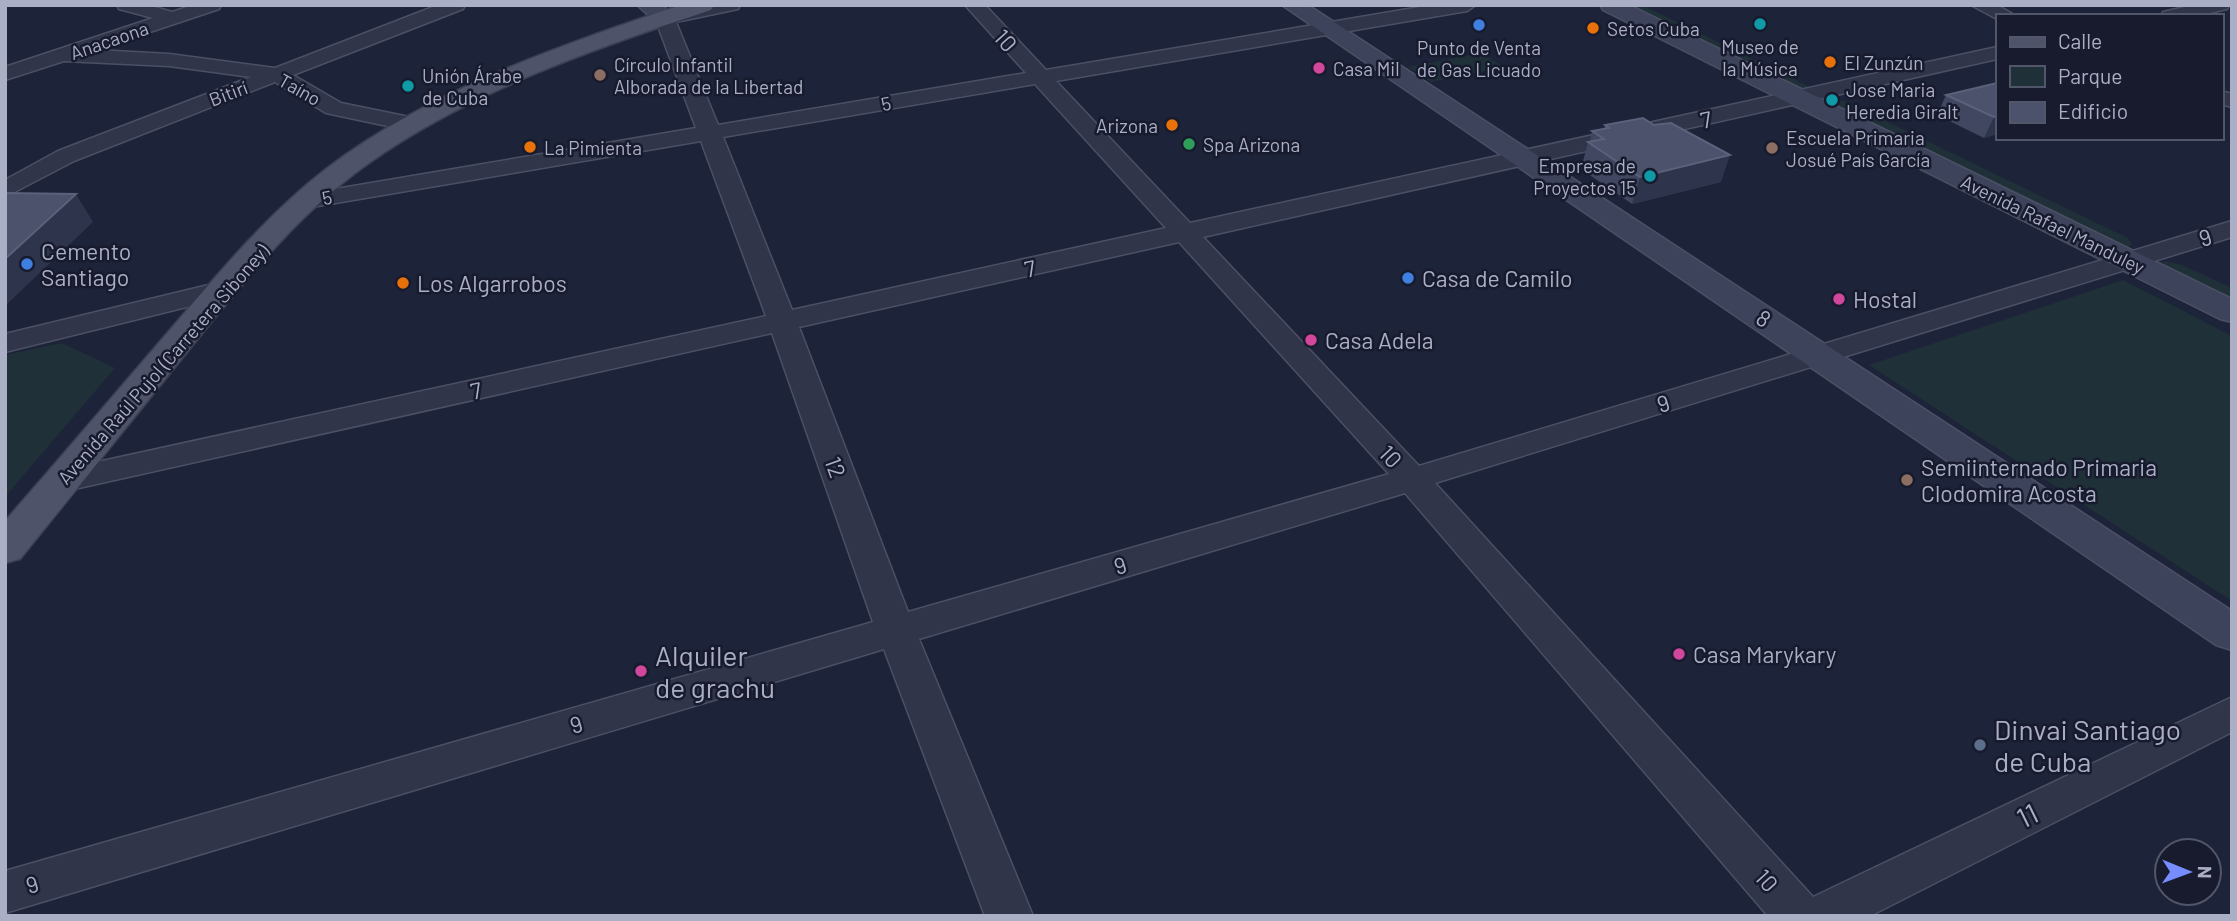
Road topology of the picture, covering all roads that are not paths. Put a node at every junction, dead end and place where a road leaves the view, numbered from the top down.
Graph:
1 (126, 5) edge
2 (212, 5) edge
3 (456, 5) edge
4 (703, 5) edge
5 (731, 5) edge
6 (974, 5) edge
7 (1293, 5) edge
8 (1466, 5) edge
9 (1611, 5) edge
10 (1654, 5) edge
11 (1980, 5) edge
12 (2220, 5) edge
13 (656, 12) edge
14 (2002, 14) edge
15 (2179, 14) edge
16 (173, 18) junction
17 (1329, 29) junction
18 (1996, 53) edge
19 (63, 55) junction
20 (5, 74) edge
21 (276, 75) junction
22 (1039, 77) junction
23 (1838, 91) junction
24 (1800, 99) junction
25 (411, 124) junction
26 (709, 133) junction
27 (1523, 160) junction
28 (5, 190) edge
29 (306, 201) junction
30 (2232, 229) edge
31 (1184, 234) junction
32 (2163, 250) junction
33 (2129, 261) junction
34 (2197, 266) dead end
35 (221, 290) junction
36 (2232, 312) edge
37 (783, 323) junction
38 (5, 344) edge
39 (1820, 355) junction
40 (1412, 479) junction
41 (61, 481) junction
42 (5, 549) edge
43 (896, 631) junction
44 (2232, 633) edge
45 (2232, 713) edge
46 (5, 892) edge
47 (1009, 916) edge
48 (1799, 916) edge
49 (1822, 916) edge

1 - 16 street
2 - 16 street, Anacaona
3 - 21 street, Bitirí
4 - 13 main road, Avenida Raúl Pujol (Carretera Siboney)
5 - 13 street
6 - 22 street, 10
7 - 17 main road, 8
8 - 17 street, 5
9 - 24 main road, Avenida Rafael Manduley
10 - 23 main road, Avenida Rafael Manduley
11 - 14 street
12 - 15 street
13 - 25 main road, Avenida Raúl Pujol (Carretera Siboney)
13 - 26 street, 12
16 - 19 street, Anacaona
17 - 22 street, 5
17 - 27 main road, 8
18 - 23 street, 7
19 - 20 street, Anacaona
19 - 21 street, Taíno
21 - 25 street, Taíno
21 - 28 street, Bitirí
22 - 26 street, 5
22 - 31 street, 10
23 - 24 street, 7
23 - 32 main road, Avenida Rafael Manduley
24 - 27 street, 7
24 - 33 main road, Avenida Rafael Manduley
25 - 29 main road, Avenida Raúl Pujol (Carretera Siboney)
26 - 29 street, 5
26 - 37 street, 12
27 - 31 street, 7
27 - 39 main road, 8
29 - 35 main road, Avenida Raúl Pujol (Carretera Siboney)
30 - 32 street, 9
31 - 37 street, 7
31 - 40 street, 10
32 - 33 street, 9
32 - 34 main road, Avenida Rafael Manduley
33 - 36 main road, Avenida Rafael Manduley
33 - 39 street, 9
35 - 38 street
35 - 41 main road, Avenida Raúl Pujol (Carretera Siboney)
37 - 41 street, 7
37 - 43 street, 12
39 - 40 street, 9
39 - 44 main road, 8
40 - 43 street, 9
40 - 48 street, 10
41 - 42 main road, Avenida Raúl Pujol (Carretera Siboney)
43 - 46 street, 9
43 - 47 street, 12
45 - 49 street, 11

